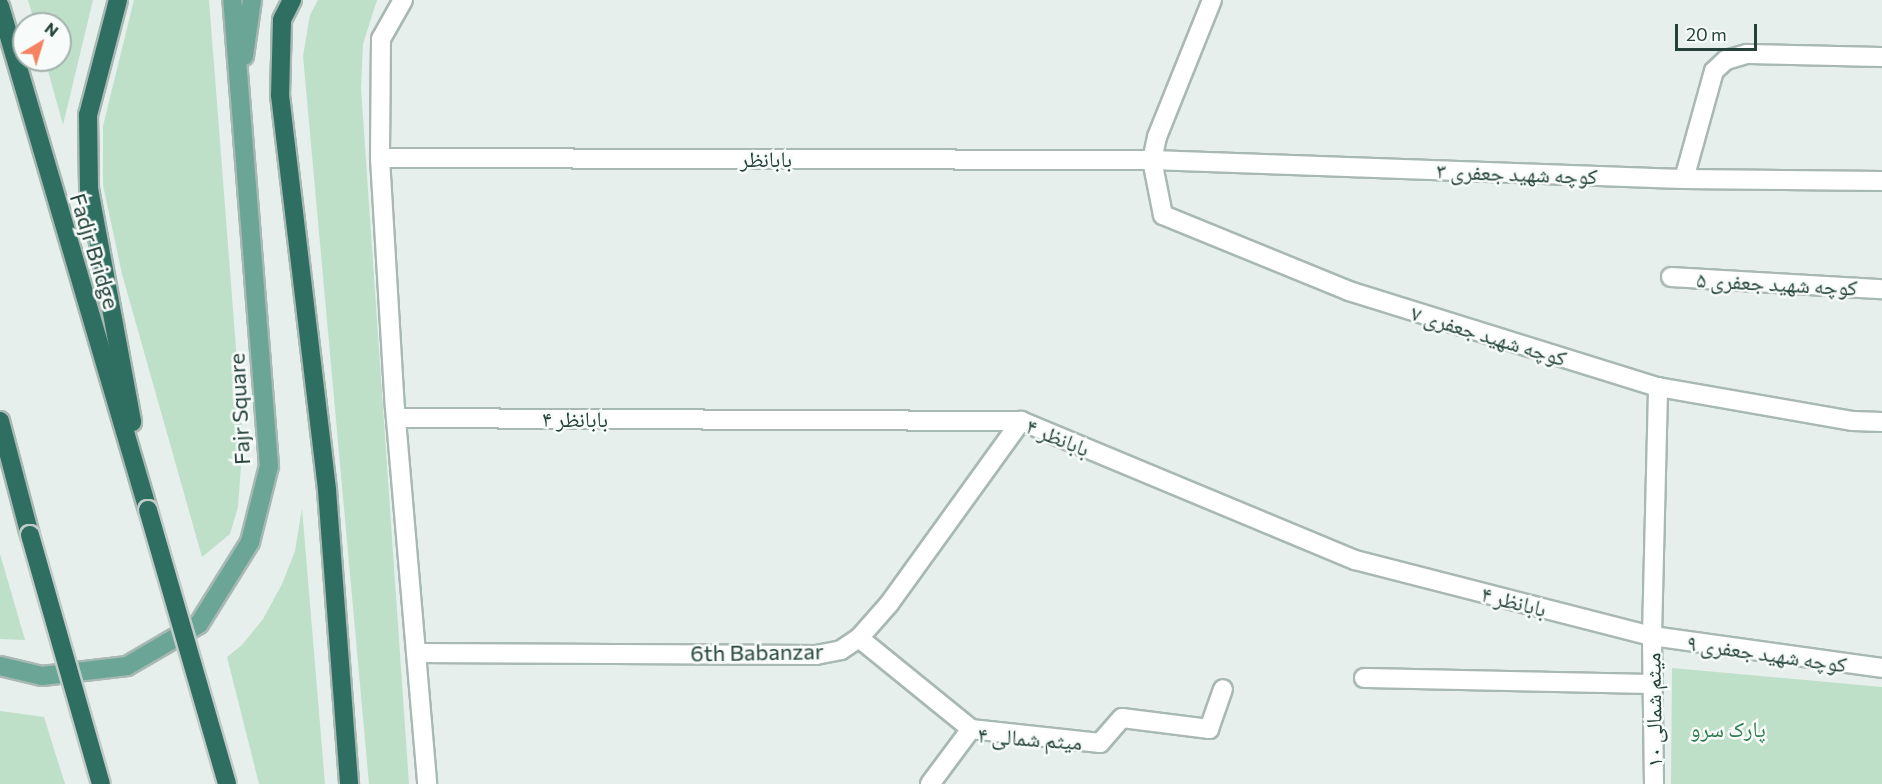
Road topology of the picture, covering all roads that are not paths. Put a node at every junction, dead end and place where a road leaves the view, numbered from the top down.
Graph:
1 (118, 0) edge
2 (232, 0) edge
3 (252, 0) edge
4 (292, 0) edge
5 (402, 0) edge
6 (1212, 0) edge
7 (0, 6) edge
8 (1882, 57) edge
9 (240, 88) junction
10 (380, 158) junction
11 (1152, 160) junction
12 (1684, 179) junction
13 (1882, 181) edge
14 (1671, 277) dead end
15 (1882, 289) edge
16 (1658, 387) junction
17 (396, 418) junction
18 (0, 421) edge
19 (1021, 421) junction
20 (1882, 422) edge
21 (148, 510) junction
22 (1652, 636) junction
23 (859, 638) junction
24 (416, 653) junction
25 (0, 666) edge
26 (1882, 668) edge
27 (1364, 678) dead end
28 (1653, 684) junction
29 (1223, 689) dead end
30 (971, 729) junction
31 (101, 784) edge
32 (227, 784) edge
33 (349, 784) edge
34 (427, 784) edge
35 (930, 784) edge
36 (1654, 784) edge

1 - 21 highway
2 - 9 main road, Fajr Square
3 - 9 main road
4 - 33 highway
5 - 10 street
6 - 11 street
7 - 21 highway, Fadjr Bridge
8 - 12 street
9 - 25 main road, Fajr Square
10 - 11 street, بابانظر
10 - 17 street
11 - 12 street, کوچه شهید جعفری ۳
11 - 16 street, کوچه شهید جعفری ۷
12 - 13 street, کوچه شهید جعفری ۳
14 - 15 street, کوچه شهید جعفری ۵
16 - 20 street, کوچه شهید جعفری ۷
16 - 22 street, میثم شمالی ۱۰
17 - 19 street, بابانظر ۴
17 - 24 street
18 - 31 highway, bridge
19 - 22 street, بابانظر ۴
19 - 23 street, 6th Babanzar
21 - 32 highway, bridge
22 - 26 street, کوچه شهید جعفری ۹
22 - 28 street, میثم شمالی ۱۰
23 - 24 street, 6th Babanzar
23 - 30 street
24 - 34 street
27 - 28 street
28 - 36 street, میثم شمالی ۱۰
29 - 30 street, میثم شمالی ۴
30 - 35 street, میثم شمالی ۴

